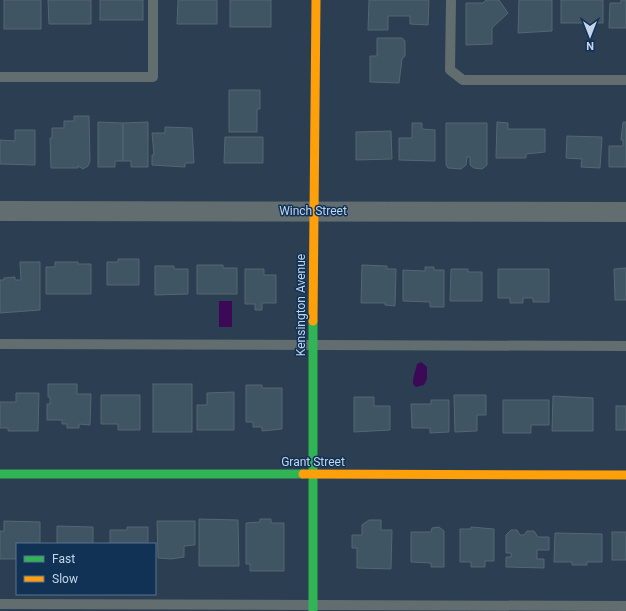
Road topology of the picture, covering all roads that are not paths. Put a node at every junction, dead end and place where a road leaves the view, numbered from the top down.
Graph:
1 (153, 0) edge
2 (316, 0) edge
3 (451, 0) edge
4 (0, 77) edge
5 (626, 80) edge
6 (0, 211) edge
7 (314, 211) junction
8 (626, 212) edge
9 (0, 344) edge
10 (313, 345) junction
11 (626, 346) edge
12 (0, 474) edge
13 (314, 474) junction
14 (626, 475) edge
15 (0, 604) edge
16 (626, 606) edge
17 (314, 608) edge

1 - 4 lane
2 - 7 street, Kensington Avenue
3 - 5 lane
6 - 7 street, Winch Street
7 - 8 street, Winch Street
7 - 10 street, Kensington Avenue
9 - 10 lane
10 - 11 lane
10 - 13 street, Kensington Avenue
12 - 13 street, Grant Street
13 - 14 street, Grant Street
13 - 17 street, Kensington Avenue
15 - 17 lane
16 - 17 lane

